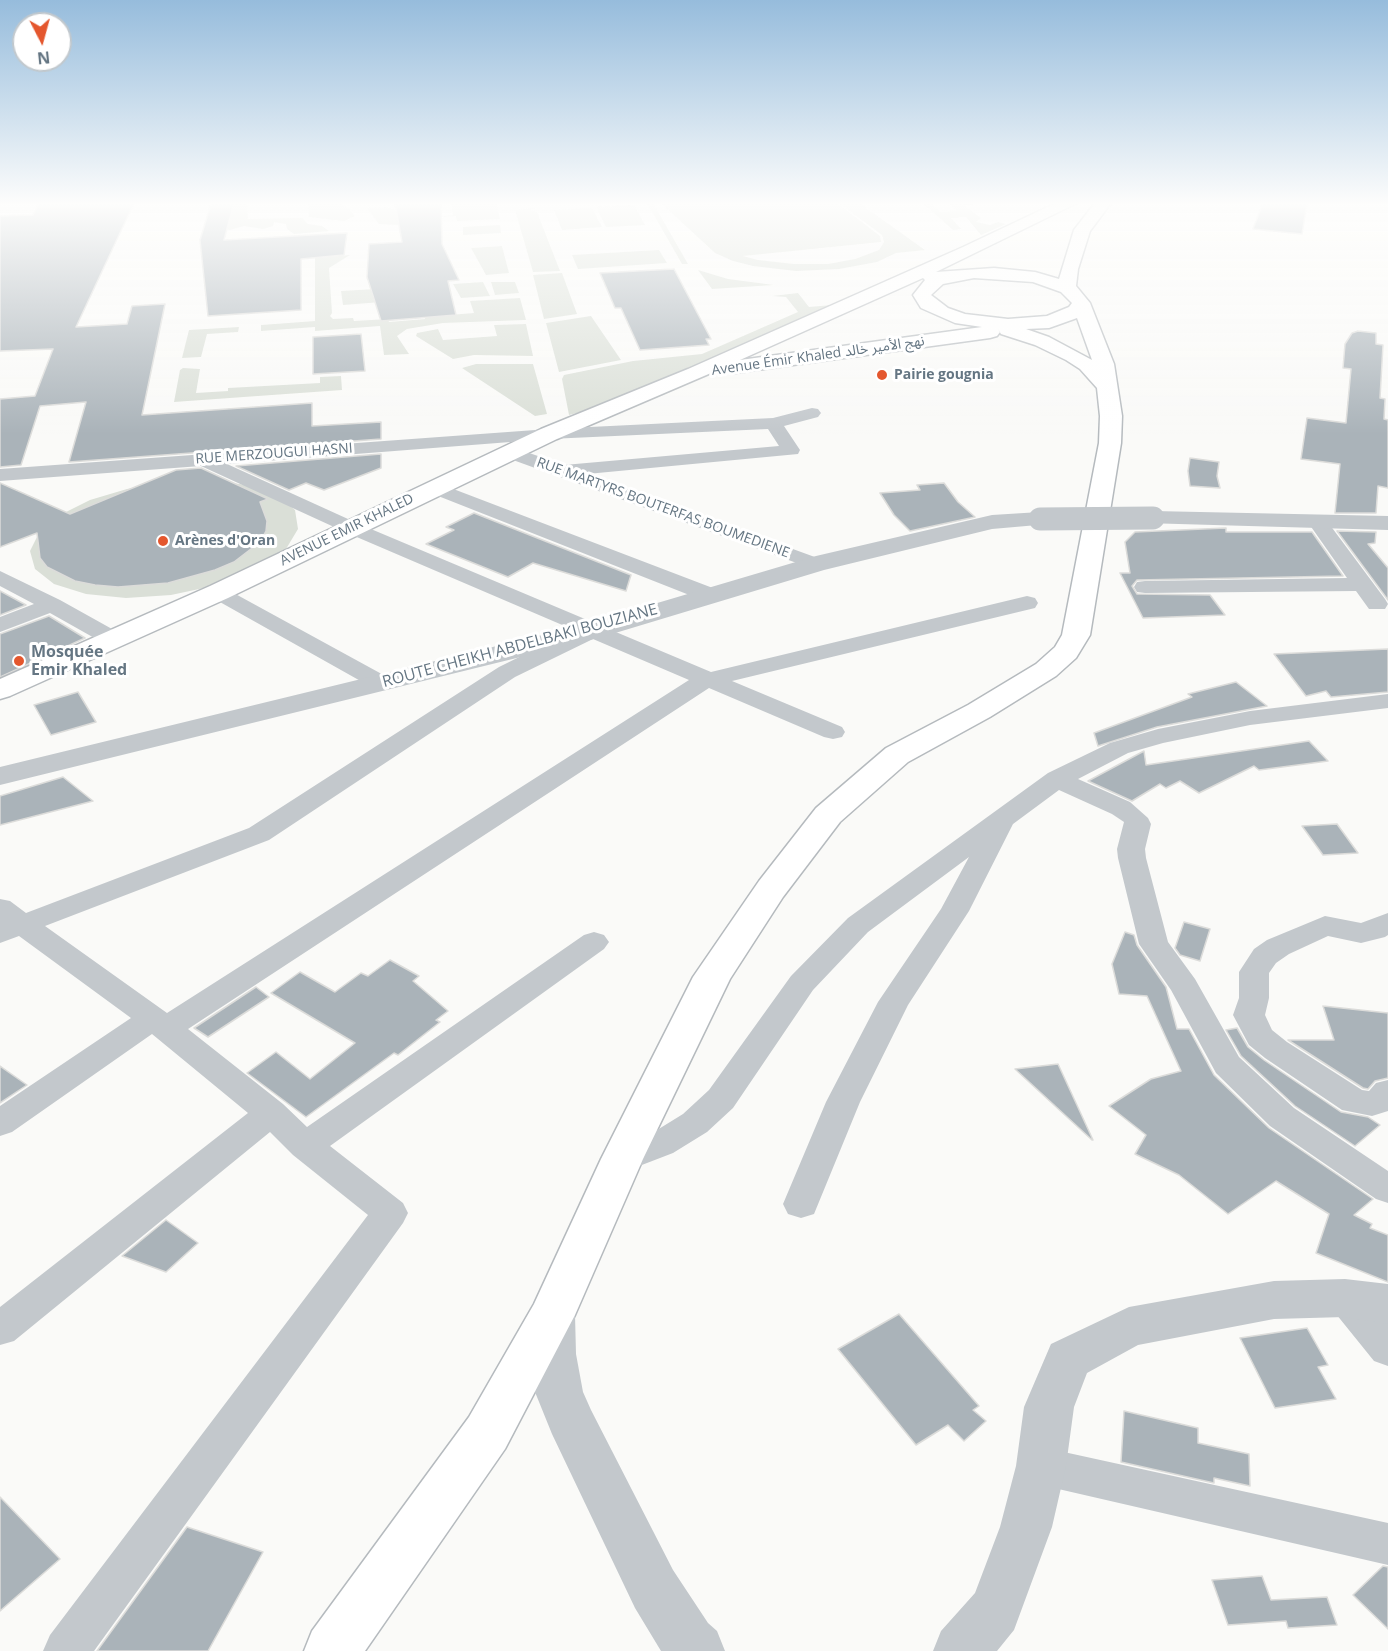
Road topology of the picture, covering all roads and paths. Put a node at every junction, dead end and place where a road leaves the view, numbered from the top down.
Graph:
1 (903, 280) edge
2 (927, 280) edge
3 (937, 280) edge
4 (1044, 280) edge
5 (1068, 280) edge
6 (922, 287) junction
7 (1067, 288) junction
8 (879, 290) junction
9 (1081, 303) junction
10 (990, 329) junction
11 (695, 374) junction
12 (1108, 388) junction
13 (812, 413) dead end
14 (773, 423) junction
15 (549, 434) junction
16 (509, 452) junction
17 (202, 459) junction
18 (561, 471) junction
19 (0, 475) edge
20 (435, 488) junction
21 (1317, 521) junction
22 (1388, 523) edge
23 (352, 528) junction
24 (816, 564) junction
25 (0, 577) edge
26 (1360, 584) junction
27 (1145, 586) dead end
28 (219, 592) junction
29 (710, 595) junction
30 (1027, 603) dead end
31 (1377, 604) dead end
32 (52, 605) junction
33 (0, 626) edge
34 (592, 631) junction
35 (113, 639) junction
36 (705, 680) junction
37 (381, 683) junction
38 (0, 690) edge
39 (1388, 701) edge
40 (833, 732) dead end
41 (0, 776) edge
42 (1057, 779) junction
43 (1003, 816) junction
44 (7, 922) edge
45 (1388, 923) edge
46 (594, 942) dead end
47 (159, 1023) junction
48 (1388, 1092) edge
49 (271, 1113) junction
50 (0, 1123) edge
51 (305, 1146) junction
52 (622, 1159) junction
53 (1388, 1189) edge
54 (801, 1203) dead end
55 (1366, 1301) edge
56 (552, 1315) junction
57 (0, 1329) edge
58 (1388, 1349) edge
59 (1041, 1466) junction
60 (1388, 1544) edge
61 (66, 1651) edge
62 (332, 1651) edge
63 (697, 1651) edge
64 (961, 1651) edge

1 - 8 main road, Avenue Émir Khaled نهج الأمير خالد
2 - 6 main road
3 - 6 main road
4 - 7 main road
5 - 7 main road
6 - 8 main road
6 - 10 main road
7 - 9 main road
8 - 11 main road, Avenue Émir Khaled نهج الأمير خالد
9 - 10 main road, Avenue Émir Khaled نهج الأمير خالد
9 - 12 main road
10 - 11 main road, Avenue Émir Khaled نهج الأمير خالد
10 - 12 main road
11 - 15 main road, AVENUE EMIR KHALED
12 - 52 main road
13 - 14 street, RUE MERZOUGUI HASNI
14 - 15 street, RUE MERZOUGUI HASNI
14 - 18 street
15 - 16 main road, AVENUE EMIR KHALED
15 - 17 street, RUE MERZOUGUI HASNI
16 - 18 street, RUE MARTYRS BOUTERFAS BOUMEDIENE
16 - 20 main road, AVENUE EMIR KHALED
17 - 19 street, RUE MERZOUGUI HASNI
17 - 23 street
18 - 24 street, RUE MARTYRS BOUTERFAS BOUMEDIENE
20 - 23 main road, AVENUE EMIR KHALED
20 - 29 street
21 - 22 street
21 - 24 street, ROUTE CHEIKH ABDELBAKI BOUZIANE, bridge
21 - 26 street
23 - 28 main road, AVENUE EMIR KHALED
23 - 34 street
24 - 29 street, ROUTE CHEIKH ABDELBAKI BOUZIANE
25 - 32 street
26 - 27 street
26 - 31 street
28 - 35 main road, AVENUE EMIR KHALED
28 - 37 street
29 - 34 street, ROUTE CHEIKH ABDELBAKI BOUZIANE
30 - 36 street
32 - 33 street
32 - 35 street
34 - 36 street
34 - 37 street, ROUTE CHEIKH ABDELBAKI BOUZIANE
34 - 44 street
35 - 38 main road, AVENUE EMIR KHALED
36 - 40 street
36 - 47 street
37 - 41 street, ROUTE CHEIKH ABDELBAKI BOUZIANE
39 - 42 street
42 - 43 street
42 - 53 street
43 - 52 street
43 - 54 street
44 - 47 street
45 - 48 street
46 - 51 street
47 - 49 street
47 - 50 street
49 - 51 street
49 - 57 street
51 - 61 street
52 - 56 main road
55 - 58 street
55 - 59 street
56 - 62 main road
56 - 63 street
59 - 60 street
59 - 64 street

